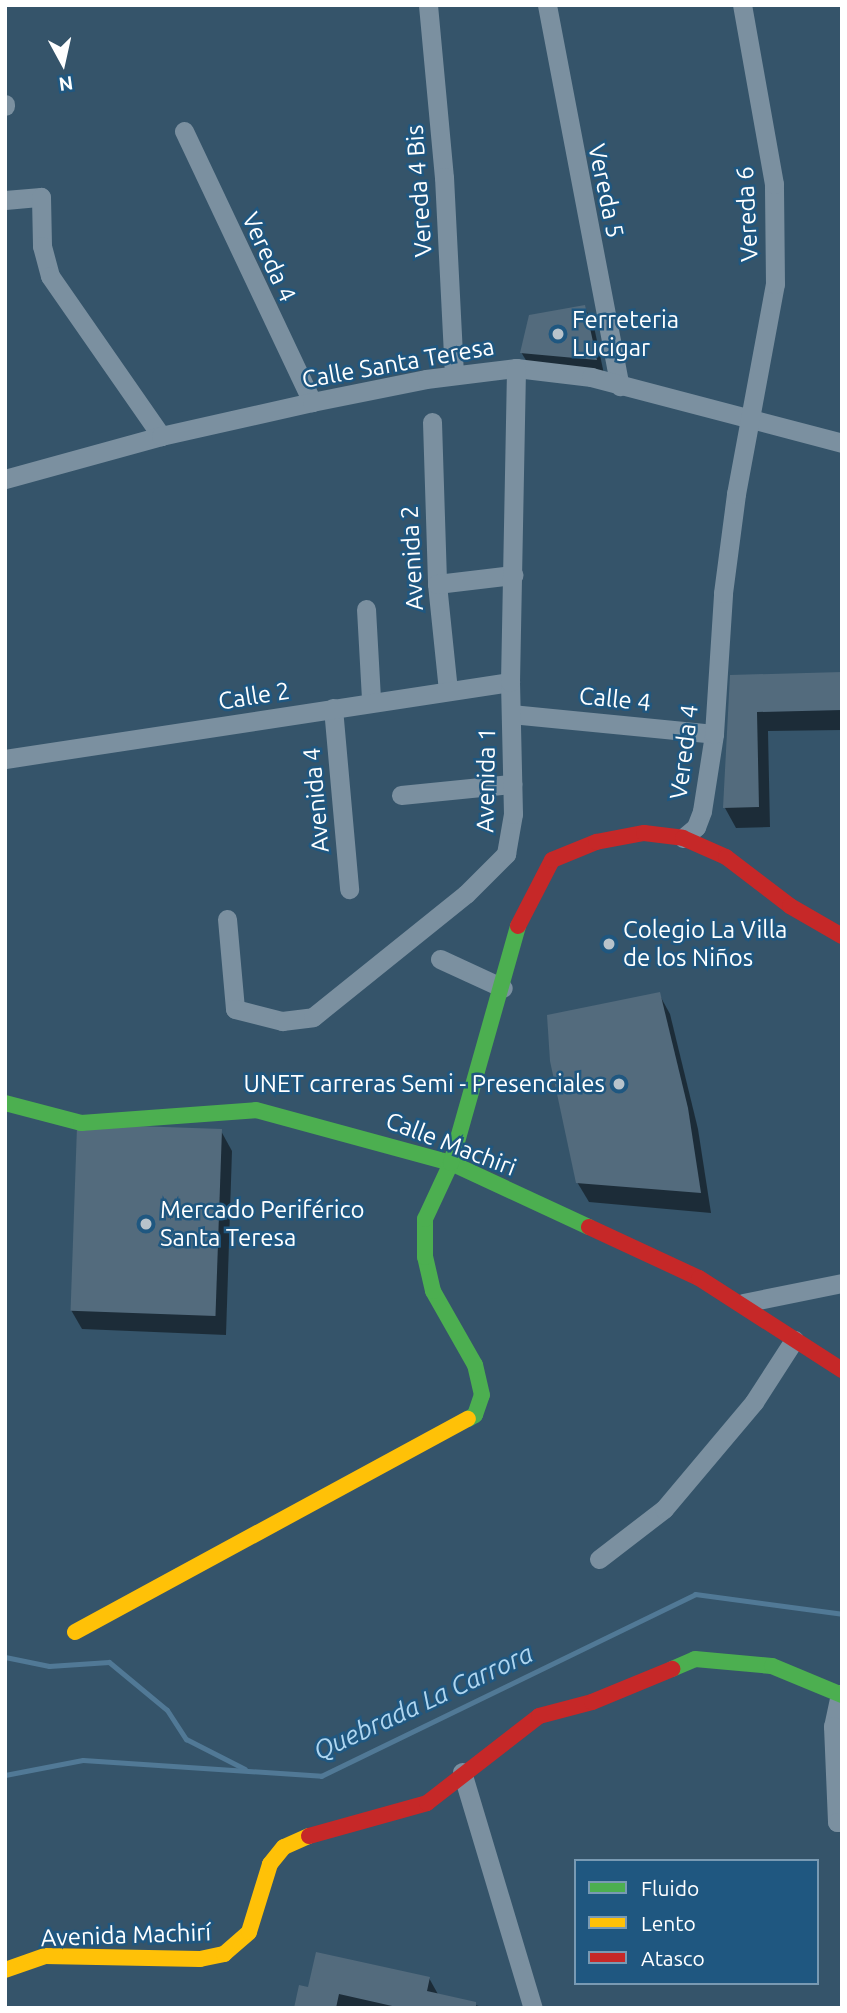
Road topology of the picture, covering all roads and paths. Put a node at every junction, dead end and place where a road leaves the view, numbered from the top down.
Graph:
1 (428, 5) edge
2 (547, 5) edge
3 (742, 5) edge
4 (184, 131) dead end
5 (5, 200) edge
6 (516, 368) junction
7 (454, 374) junction
8 (620, 386) junction
9 (312, 402) junction
10 (750, 421) junction
11 (432, 422) dead end
12 (161, 436) junction
13 (842, 443) edge
14 (5, 479) edge
15 (513, 575) junction
16 (437, 584) junction
17 (366, 609) dead end
18 (510, 681) junction
19 (448, 690) junction
20 (371, 699) junction
21 (333, 708) junction
22 (511, 713) junction
23 (714, 734) junction
24 (5, 759) edge
25 (512, 784) junction
26 (401, 795) dead end
27 (683, 838) junction
28 (349, 889) dead end
29 (227, 919) dead end
30 (842, 936) edge
31 (440, 960) dead end
32 (503, 988) junction
33 (5, 1103) edge
34 (451, 1163) junction
35 (842, 1283) edge
36 (743, 1303) junction
37 (793, 1340) junction
38 (842, 1370) edge
39 (599, 1559) dead end
40 (75, 1632) dead end
41 (841, 1694) edge
42 (462, 1772) junction
43 (842, 1822) edge
44 (5, 1970) edge
45 (533, 2008) edge

1 - 7 street, Vereda 4 Bis
2 - 8 street, Vereda 5
3 - 10 street, Vereda 6
4 - 9 street, Vereda 4
5 - 12 street
6 - 7 street, Calle Santa Teresa
6 - 8 street, Calle Santa Teresa
6 - 15 street, Avenida 1
7 - 9 street, Calle Santa Teresa
8 - 10 street, Calle Santa Teresa
9 - 12 street, Calle Santa Teresa
10 - 13 street, Calle Santa Teresa
10 - 23 street, Vereda 4
11 - 16 street, Avenida 2
12 - 14 street, Calle Santa Teresa
15 - 16 street
15 - 18 street, Avenida 1
16 - 19 street, Avenida 2
17 - 20 street
18 - 19 street, Calle 2
18 - 22 street, Avenida 1
19 - 20 street, Calle 2
20 - 21 street, Calle 2
21 - 24 street, Calle 2
21 - 28 street, Avenida 4
22 - 23 street, Calle 4
22 - 25 street, Avenida 1
23 - 27 street, Vereda 4
25 - 26 street
25 - 29 street, Avenida 1
27 - 30 street
27 - 32 street
31 - 32 street
32 - 34 street
33 - 34 street, Calle Machiri
34 - 36 street, Calle Machiri
34 - 40 street
35 - 36 street
36 - 37 street, Calle Machiri
37 - 38 street, Calle Machiri
37 - 39 street
41 - 42 street, Avenida Machirí
41 - 43 street
42 - 44 street, Avenida Machirí
42 - 45 street

